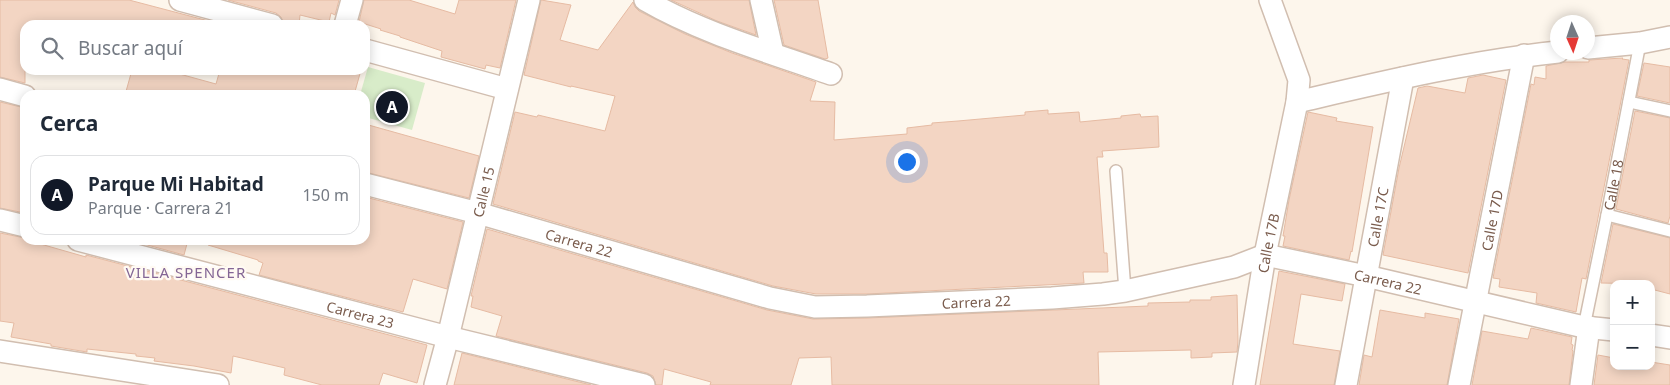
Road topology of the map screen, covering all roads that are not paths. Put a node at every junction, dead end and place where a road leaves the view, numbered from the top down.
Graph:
1 (180, 0) edge
2 (352, 0) edge
3 (529, 0) edge
4 (646, 0) edge
5 (761, 0) edge
6 (1270, 0) edge
7 (254, 20) edge
8 (346, 20) edge
9 (1670, 37) edge
10 (1640, 43) junction
11 (1595, 47) edge
12 (370, 51) edge
13 (773, 53) junction
14 (1550, 53) edge
15 (1524, 55) junction
16 (831, 74) dead end
17 (1403, 78) junction
18 (0, 89) edge
19 (507, 89) junction
20 (20, 95) edge
21 (1297, 102) junction
22 (1629, 102) junction
23 (1670, 111) edge
24 (1116, 171) dead end
25 (370, 185) edge
26 (478, 213) junction
27 (1607, 215) junction
28 (0, 220) edge
29 (20, 225) edge
30 (1670, 231) edge
31 (97, 245) edge
32 (1265, 255) junction
33 (1366, 276) junction
34 (1125, 291) junction
35 (1475, 303) junction
36 (1586, 327) junction
37 (1610, 330) edge
38 (448, 336) junction
39 (1655, 336) edge
40 (1670, 338) edge
41 (0, 351) edge
42 (218, 385) edge
43 (435, 385) edge
44 (644, 385) edge
45 (1244, 385) edge
46 (1346, 385) edge
47 (1459, 385) edge
48 (1580, 385) edge

1 - 7 street
2 - 8 street
3 - 19 street, Calle 15
4 - 13 street
5 - 13 street
6 - 21 street, Calle 17B
9 - 10 street
10 - 11 street
10 - 22 lane, Calle 18
12 - 19 street
13 - 16 street
14 - 15 street
15 - 17 street
15 - 35 street, Calle 17D
17 - 21 street
17 - 33 street, Calle 17C
18 - 20 street
19 - 26 street, Calle 15
21 - 32 street, Calle 17B
22 - 23 lane
22 - 27 lane, Calle 18
24 - 34 lane
25 - 26 street, Carrera 22
26 - 34 street, Carrera 22
26 - 38 street, Calle 15
27 - 30 lane
27 - 36 lane, Calle 18
28 - 29 street
31 - 38 street, Carrera 23
32 - 33 street, Carrera 22
32 - 34 street, Carrera 22
32 - 45 street, Calle 17B
33 - 35 street, Carrera 22
33 - 46 street, Calle 17C
35 - 36 street, Carrera 22
35 - 47 street, Calle 17D
36 - 37 street, Carrera 22
36 - 48 street, Calle 18
38 - 43 street, Calle 15
38 - 44 street, Carrera 23
39 - 40 street
41 - 42 street

